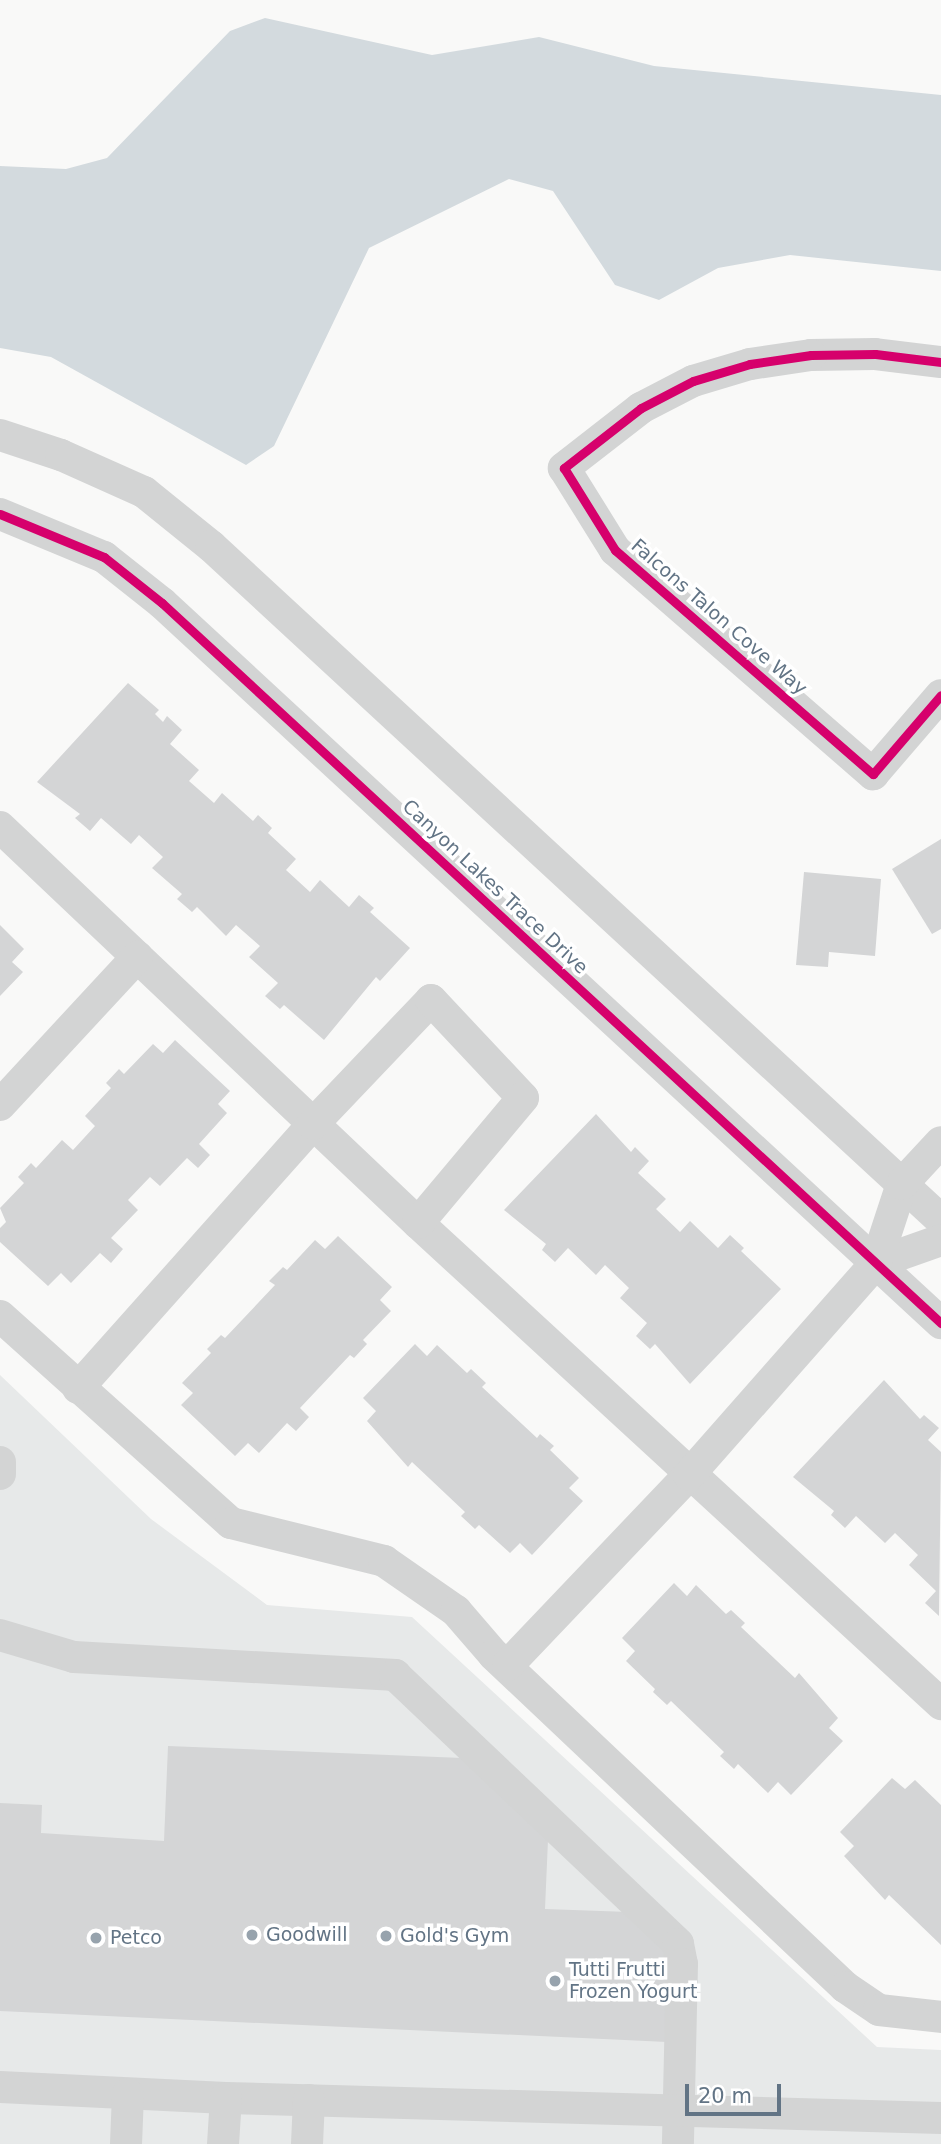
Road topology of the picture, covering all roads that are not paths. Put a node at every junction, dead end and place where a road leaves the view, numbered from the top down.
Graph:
1 (941, 362) edge
2 (0, 435) edge
3 (0, 514) edge
4 (941, 695) edge
5 (0, 827) edge
6 (137, 957) junction
7 (0, 1105) edge
8 (313, 1124) junction
9 (941, 1142) edge
10 (902, 1184) junction
11 (941, 1220) edge
12 (418, 1223) junction
13 (941, 1240) edge
14 (877, 1263) junction
15 (0, 1316) edge
16 (941, 1323) edge
17 (78, 1388) junction
18 (0, 1462) edge
19 (0, 1474) edge
20 (689, 1475) junction
21 (0, 1635) edge
22 (509, 1665) junction
23 (941, 1704) edge
24 (941, 2017) edge
25 (0, 2087) edge
26 (128, 2094) junction
27 (226, 2098) junction
28 (309, 2100) junction
29 (679, 2110) junction
30 (941, 2118) edge
31 (127, 2144) edge
32 (223, 2144) edge
33 (307, 2144) edge
34 (678, 2144) edge

1 - 4 street, Falcons Talon Cove Way
2 - 10 street
3 - 14 street, Canyon Lakes Trace Drive
5 - 6 street
6 - 7 street
6 - 8 street
8 - 12 street
8 - 12 street
8 - 17 street
9 - 10 street
10 - 11 street
10 - 14 street
12 - 20 street
13 - 14 street
14 - 16 street, Canyon Lakes Trace Drive
14 - 20 street
15 - 17 street
17 - 22 street
18 - 19 street
20 - 22 street
20 - 23 street
21 - 29 street
22 - 24 street
25 - 26 street
26 - 27 street
26 - 31 street
27 - 28 street
27 - 32 street
28 - 29 street
28 - 33 street
29 - 30 street
29 - 34 street

